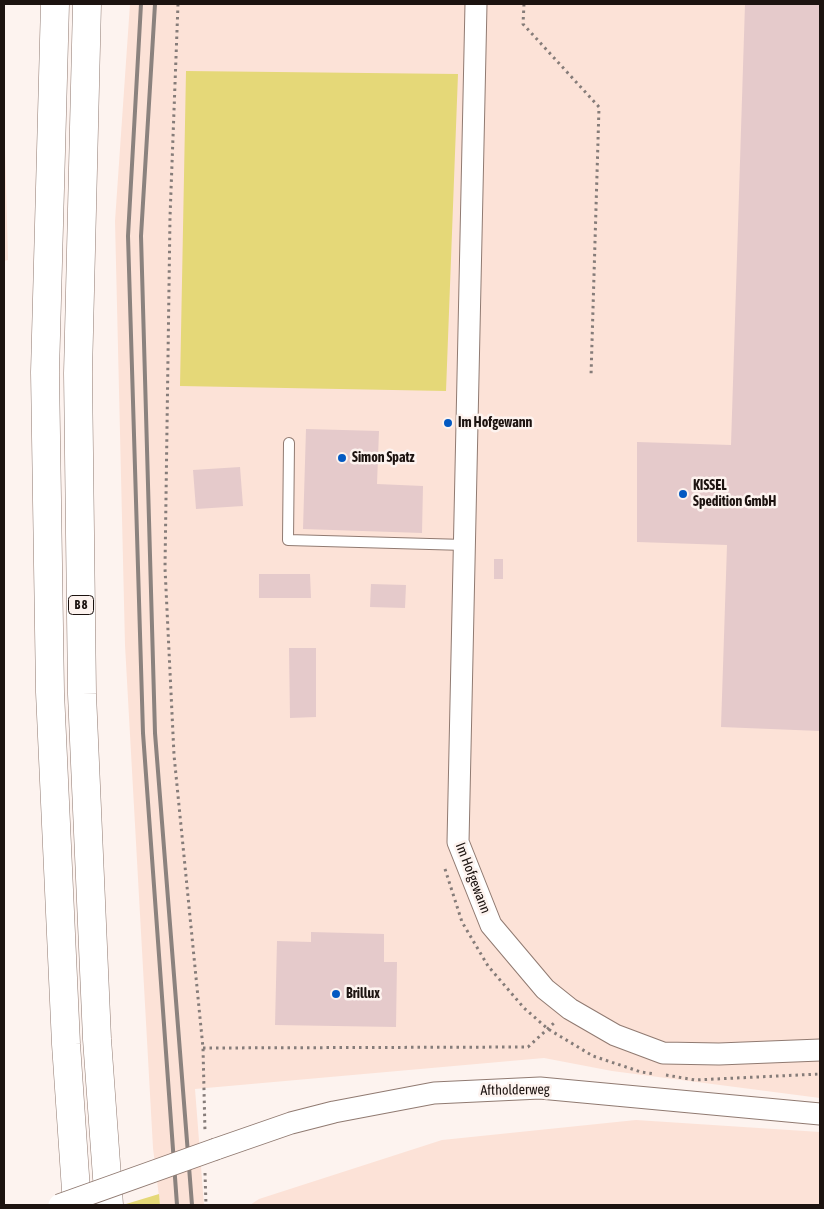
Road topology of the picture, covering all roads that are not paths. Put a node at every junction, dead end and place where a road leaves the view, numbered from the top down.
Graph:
1 (55, 4) edge
2 (87, 4) edge
3 (476, 4) edge
4 (289, 443) dead end
5 (465, 545) junction
6 (820, 1050) edge
7 (820, 1114) edge
8 (59, 1205) edge
9 (77, 1205) edge
10 (109, 1205) edge

1 - 9 highway, B 8
2 - 10 highway, B 8
3 - 5 street, Im Hofgewann
4 - 5 lane
5 - 6 street, Im Hofgewann
7 - 8 street, Aftholderweg, bridge

